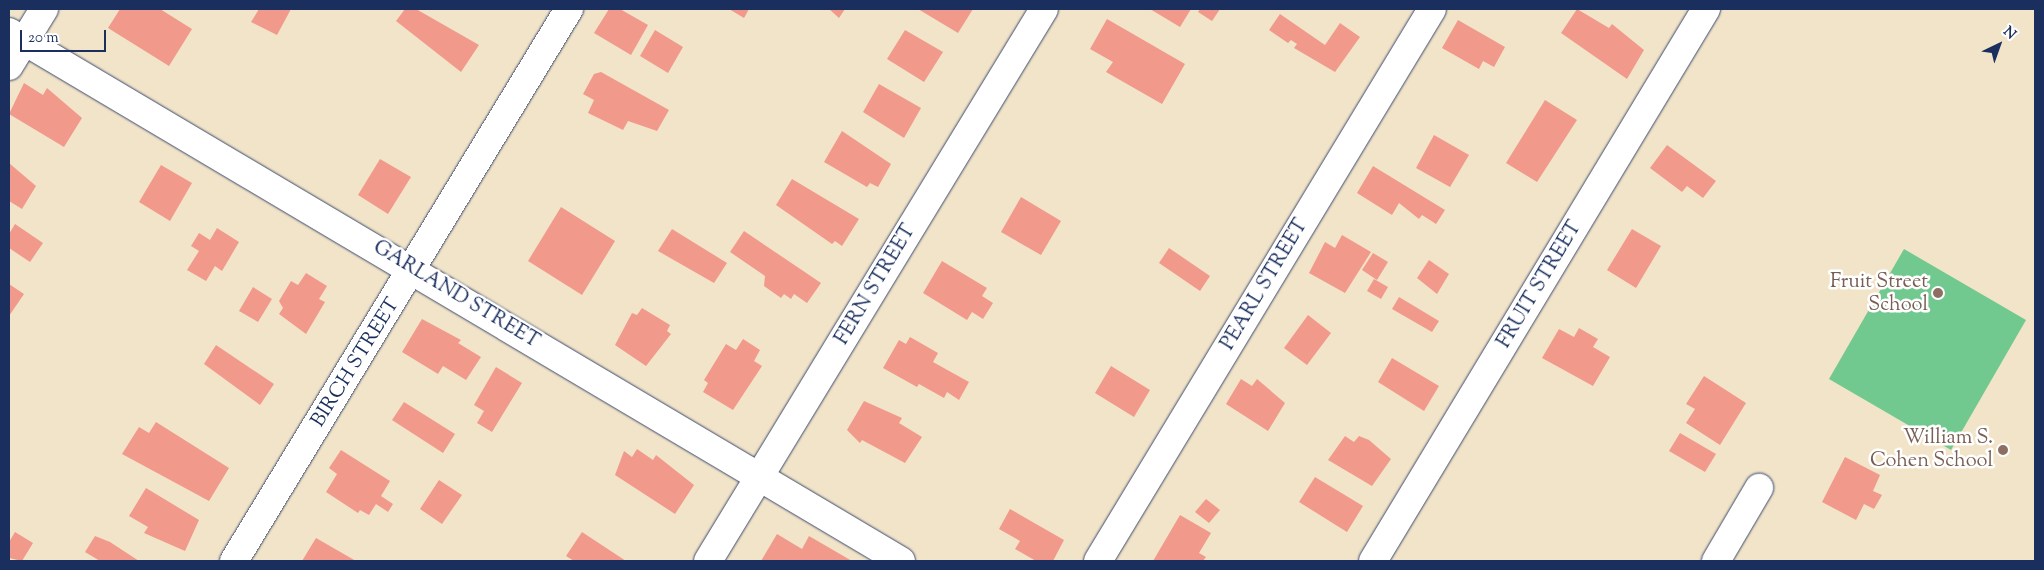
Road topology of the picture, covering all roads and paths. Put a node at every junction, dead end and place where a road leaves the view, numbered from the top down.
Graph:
1 (44, 9) edge
2 (569, 9) edge
3 (1044, 9) edge
4 (1432, 9) edge
5 (1706, 9) edge
6 (17, 37) edge
7 (9, 66) edge
8 (414, 270) junction
9 (761, 475) junction
10 (1759, 488) dead end
11 (234, 561) edge
12 (708, 561) edge
13 (901, 561) edge
14 (1098, 561) edge
15 (1374, 561) edge
16 (1716, 561) edge

1 - 6 street
2 - 8 street, BIRCH STREET
3 - 9 street, FERN STREET
4 - 14 street, PEARL STREET
5 - 15 street, FRUIT STREET
6 - 7 street
6 - 8 street, GARLAND STREET
8 - 9 street, GARLAND STREET
8 - 11 street, BIRCH STREET
9 - 12 street, FERN STREET
9 - 13 street, GARLAND STREET
10 - 16 street

